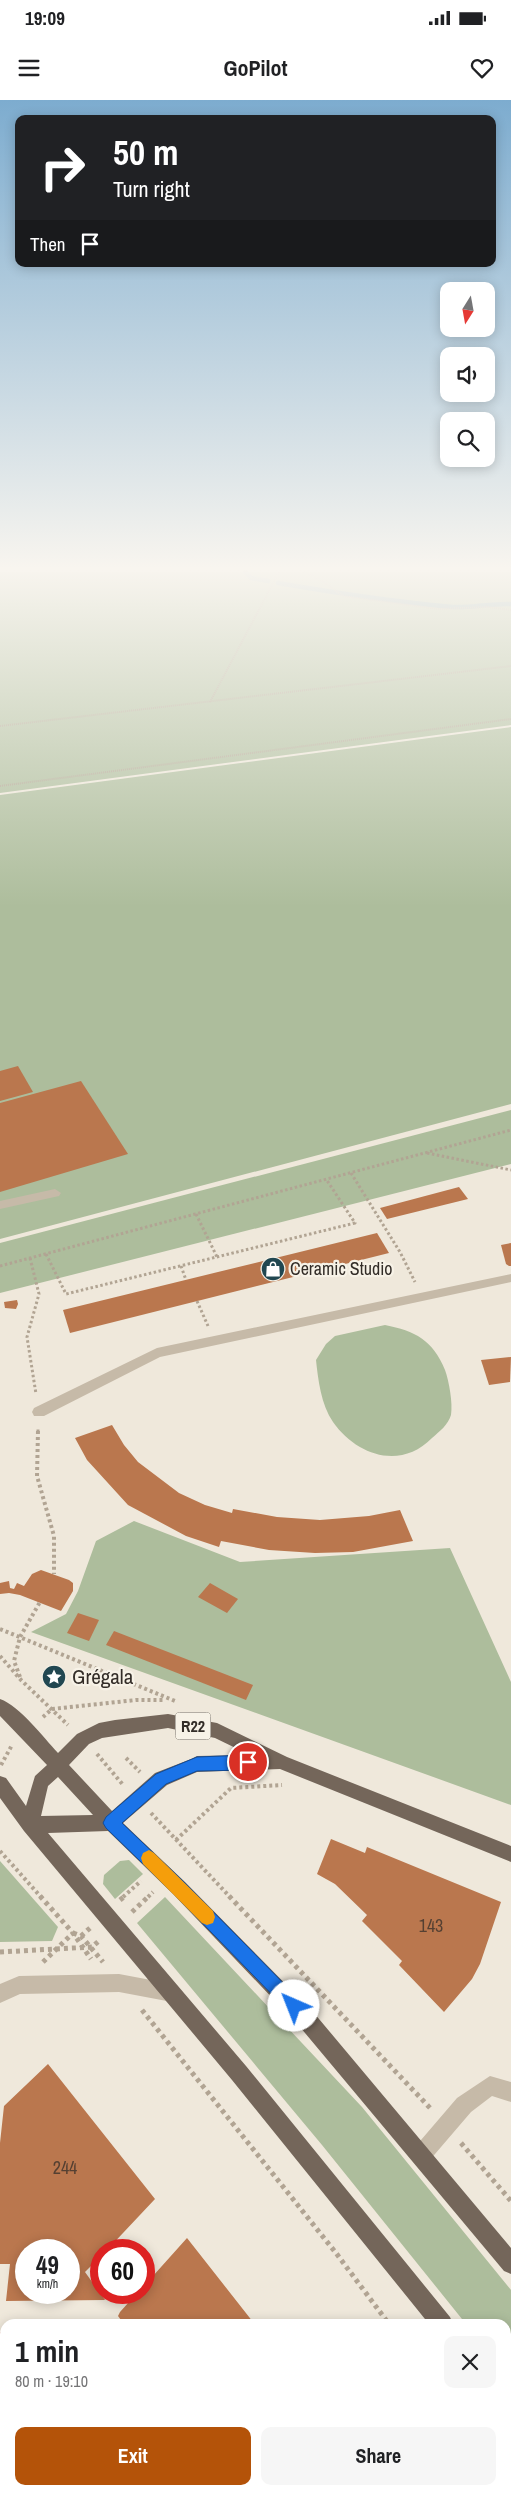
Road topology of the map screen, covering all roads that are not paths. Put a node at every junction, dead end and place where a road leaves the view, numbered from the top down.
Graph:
1 (55, 1193) dead end
2 (0, 1205) edge
3 (511, 1278) edge
4 (39, 1412) dead end
5 (0, 1706) edge
6 (281, 1762) junction
7 (58, 1765) junction
8 (0, 1784) edge
9 (111, 1823) junction
10 (30, 1825) junction
11 (511, 1854) edge
12 (173, 1993) junction
13 (0, 1994) edge
14 (511, 2092) edge
15 (422, 2154) junction
16 (511, 2264) edge
17 (438, 2319) edge

1 - 2 street
3 - 4 street
5 - 7 main road
6 - 7 main road, R22
6 - 9 main road, R22
6 - 11 main road, R22
7 - 9 main road
7 - 10 main road
8 - 10 main road
9 - 10 main road
9 - 15 main road
10 - 12 main road
12 - 13 street
12 - 17 main road
14 - 15 street
15 - 16 main road

